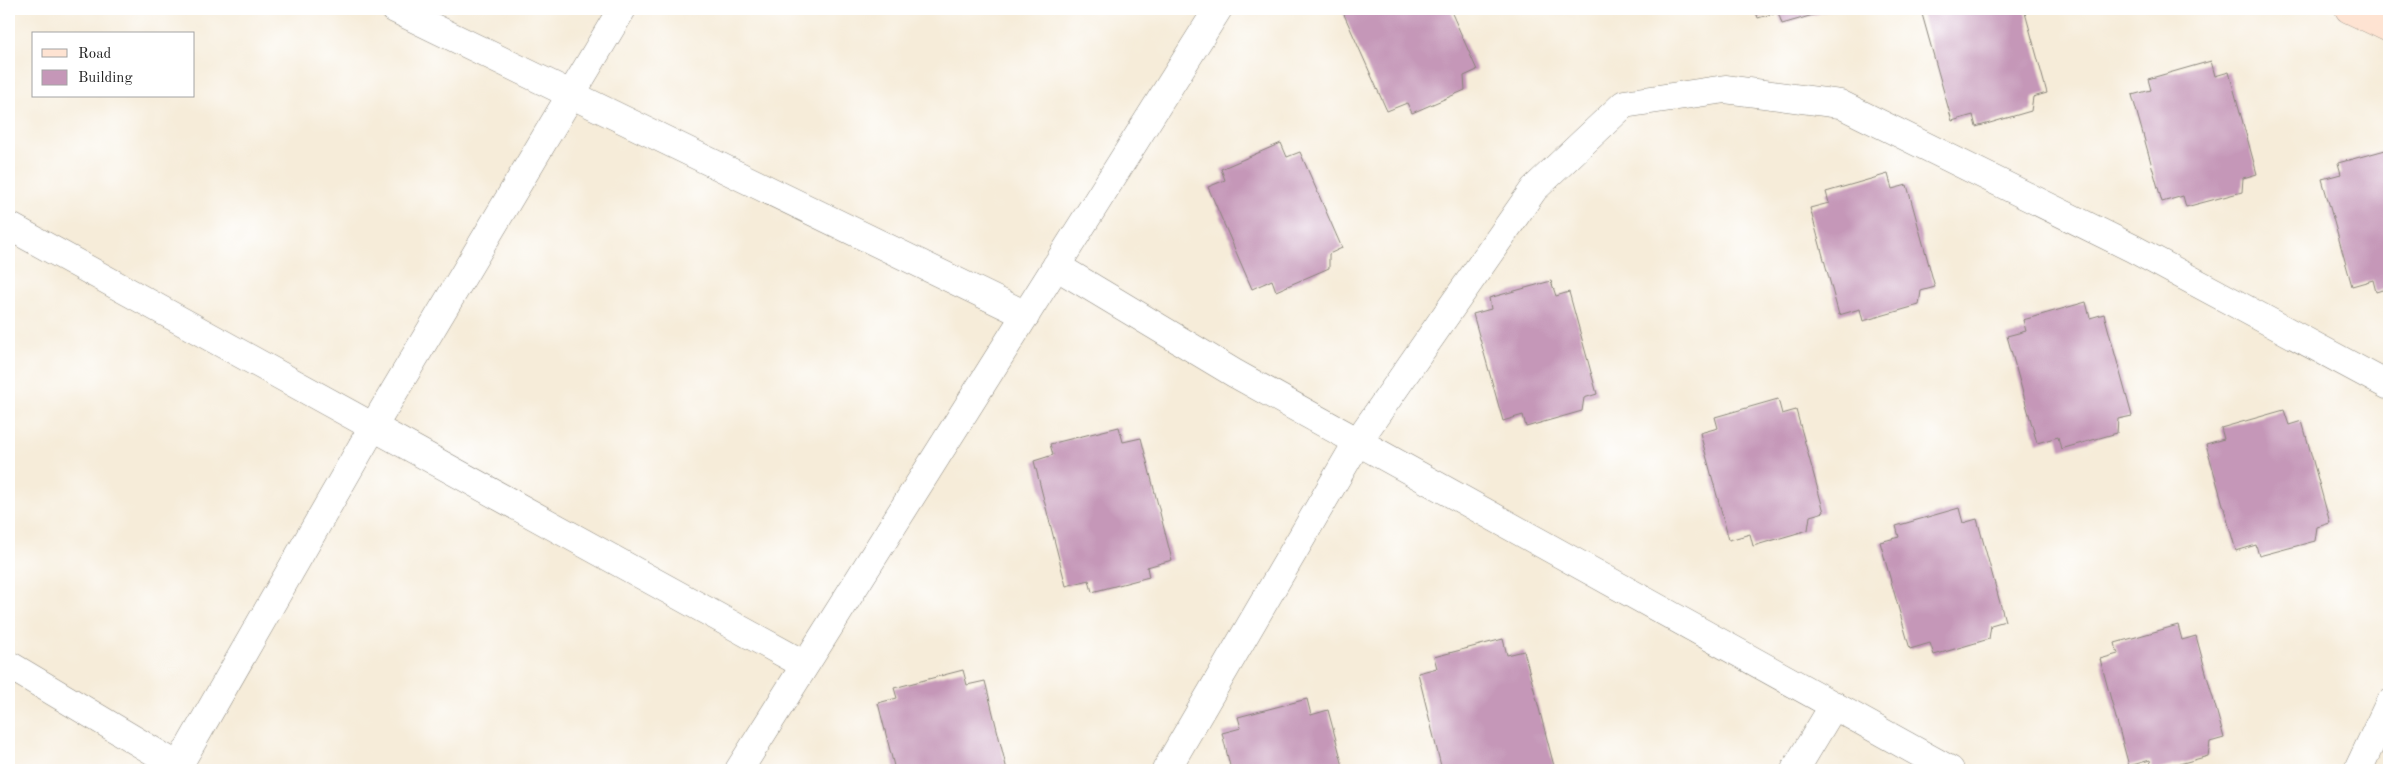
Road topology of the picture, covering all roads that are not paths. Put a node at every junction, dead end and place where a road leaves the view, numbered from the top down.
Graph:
1 (395, 9) edge
2 (622, 9) edge
3 (1218, 9) edge
4 (2349, 9) edge
5 (2389, 28) edge
6 (572, 95) junction
7 (9, 226) edge
8 (1056, 266) junction
9 (1026, 315) junction
10 (2389, 386) edge
11 (373, 427) junction
12 (1358, 441) junction
13 (9, 665) edge
14 (805, 665) junction
15 (2389, 704) edge
16 (1834, 706) junction
17 (177, 768) edge
18 (739, 770) edge
19 (1166, 770) edge
20 (1795, 770) edge
21 (1950, 770) edge
22 (2358, 770) edge

1 - 6 street
2 - 6 street
3 - 8 street
4 - 5 street
6 - 9 street
6 - 11 street
7 - 11 street
8 - 9 street
8 - 12 street
9 - 14 street
10 - 12 street
11 - 14 street
11 - 17 street
12 - 16 street
12 - 19 street
13 - 17 street
14 - 18 street
15 - 22 street
16 - 20 street
16 - 21 street

